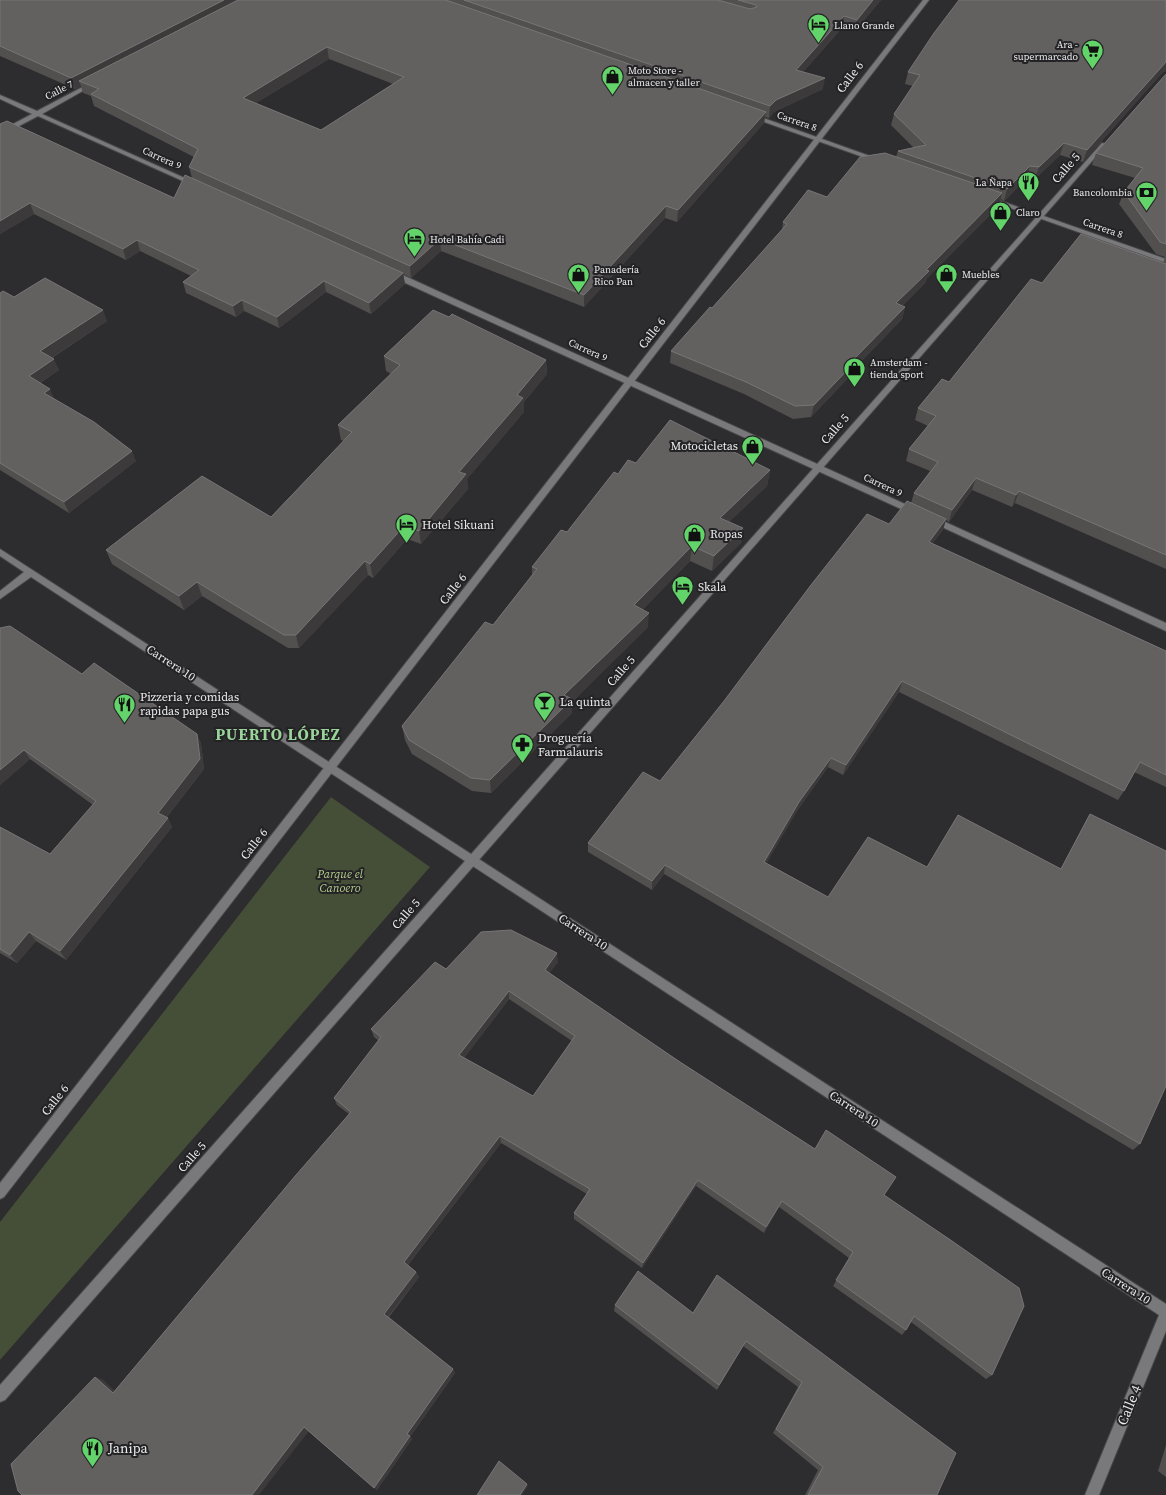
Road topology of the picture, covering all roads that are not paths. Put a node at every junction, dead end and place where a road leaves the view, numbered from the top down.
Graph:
1 (926, 0) edge
2 (100, 80) edge
3 (0, 97) edge
4 (36, 113) junction
5 (744, 113) edge
6 (0, 134) edge
7 (818, 139) junction
8 (1108, 139) edge
9 (885, 163) edge
10 (203, 189) edge
11 (981, 196) edge
12 (1040, 217) junction
13 (1166, 260) edge
14 (384, 270) edge
15 (631, 381) junction
16 (818, 467) junction
17 (0, 552) edge
18 (31, 572) junction
19 (0, 596) edge
20 (1166, 627) edge
21 (331, 767) junction
22 (472, 860) junction
23 (0, 1193) edge
24 (1166, 1314) edge
25 (0, 1395) edge
26 (1092, 1495) edge

1 - 7 street, Calle 6
2 - 4 street, Calle 7
3 - 4 street, Carrera 9
4 - 6 street, Calle 7
4 - 10 street, Carrera 9
5 - 7 street, Carrera 8
7 - 9 street, Carrera 8
7 - 15 street, Calle 6
8 - 12 street, Calle 5
11 - 12 street, Carrera 8
12 - 13 street, Carrera 8
12 - 16 street, Calle 5
14 - 15 street, Carrera 9
15 - 16 street, Carrera 9
15 - 21 street, Calle 6
16 - 20 street, Carrera 9
16 - 22 street, Calle 5
17 - 18 street, Carrera 10
18 - 19 street
18 - 21 street, Carrera 10
21 - 22 street, Carrera 10
21 - 23 street, Calle 6
22 - 24 street, Carrera 10
22 - 25 street, Calle 5
24 - 26 street, Calle 4

